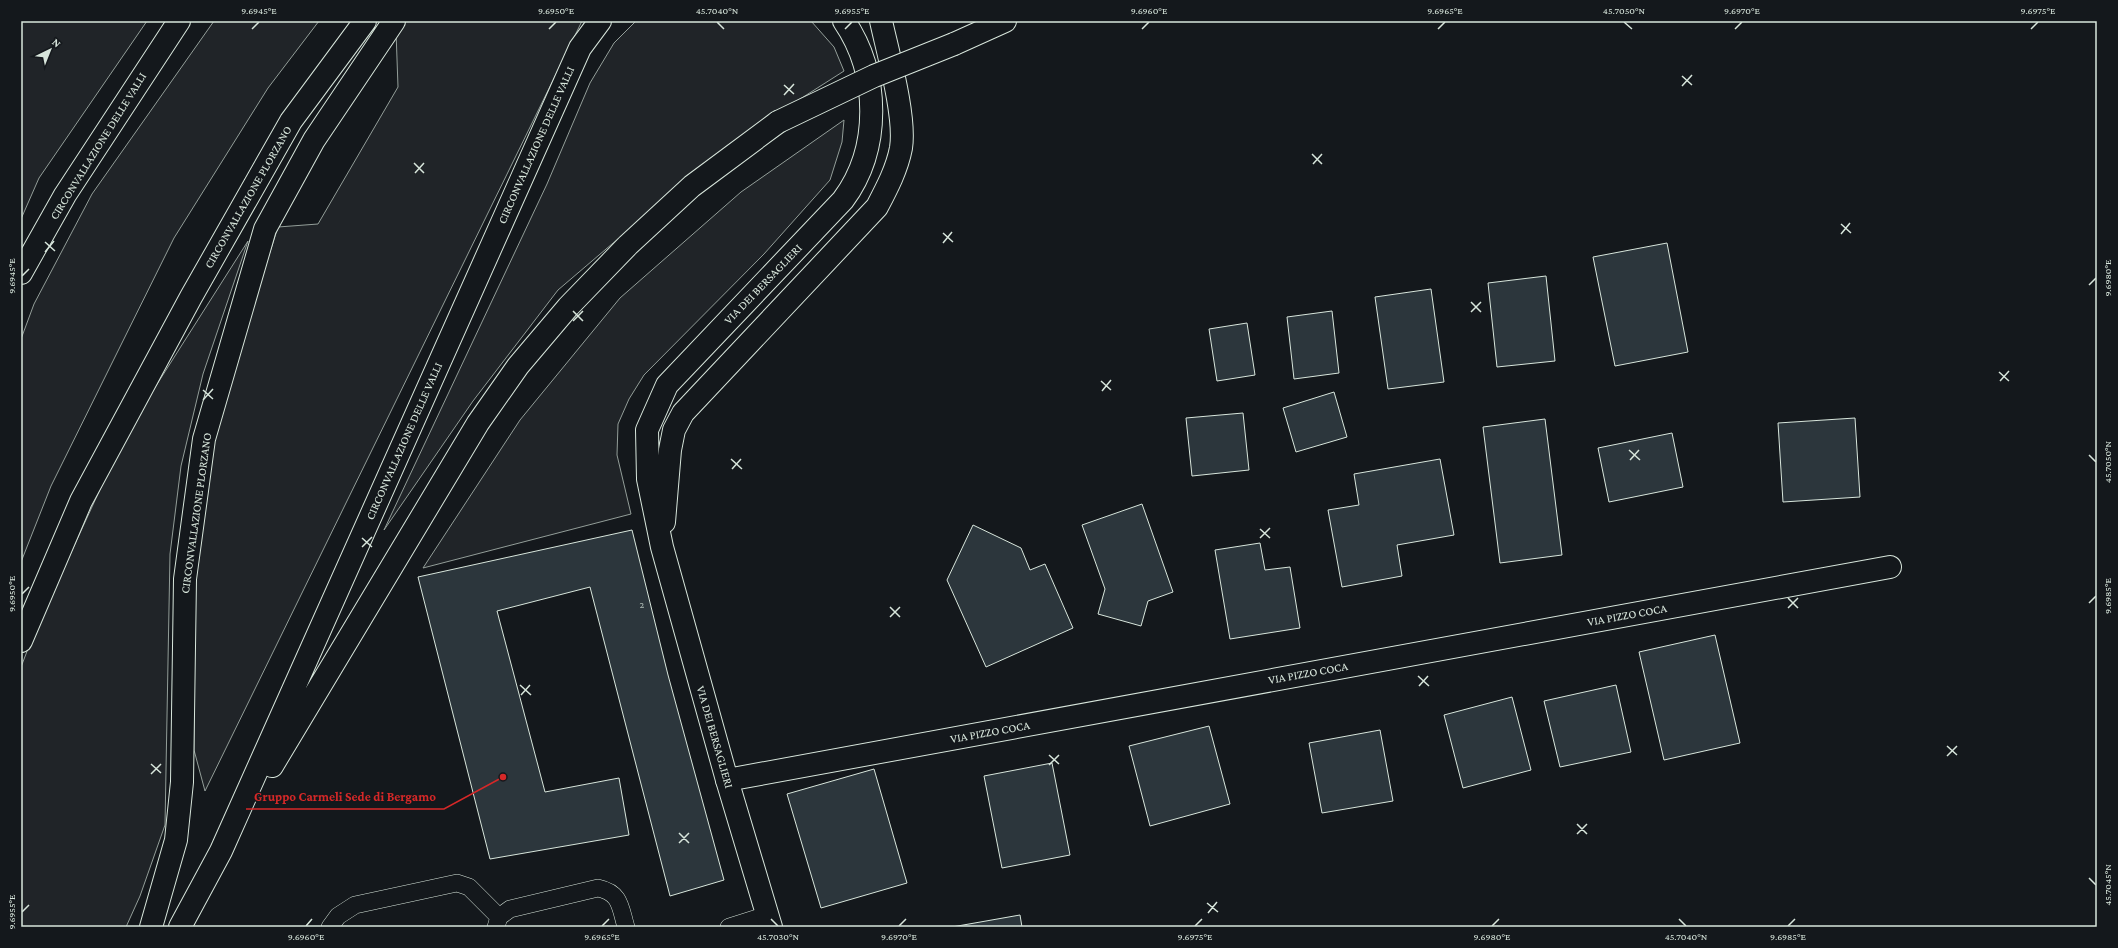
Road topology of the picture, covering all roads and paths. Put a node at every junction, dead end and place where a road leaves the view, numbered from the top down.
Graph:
1 (179, 21) edge
2 (365, 21) edge
3 (394, 21) edge
4 (600, 21) edge
5 (844, 21) edge
6 (881, 21) edge
7 (1006, 21) edge
8 (21, 273) edge
9 (662, 547) junction
10 (1890, 567) dead end
11 (21, 641) edge
12 (727, 780) junction
13 (221, 851) junction
14 (769, 921) edge
15 (498, 922) edge
16 (151, 927) edge
17 (180, 927) edge
18 (330, 927) edge
19 (626, 927) edge
20 (728, 927) edge

1 - 8 main road, CIRCONVALLAZIONE DELLE VALLI
2 - 11 main road, CIRCONVALLAZIONE PLORZANO
3 - 16 main road, CIRCONVALLAZIONE PLORZANO
4 - 13 main road, CIRCONVALLAZIONE DELLE VALLI
5 - 9 main road, VIA DEI BERSAGLIERI
6 - 9 main road, VIA DEI BERSAGLIERI
7 - 13 main road, bridge
9 - 12 main road, VIA DEI BERSAGLIERI
10 - 12 main road, VIA PIZZO COCA
12 - 14 main road, VIA DEI BERSAGLIERI
13 - 17 main road, CIRCONVALLAZIONE DELLE VALLI
14 - 20 lane
15 - 18 lane
15 - 19 lane

